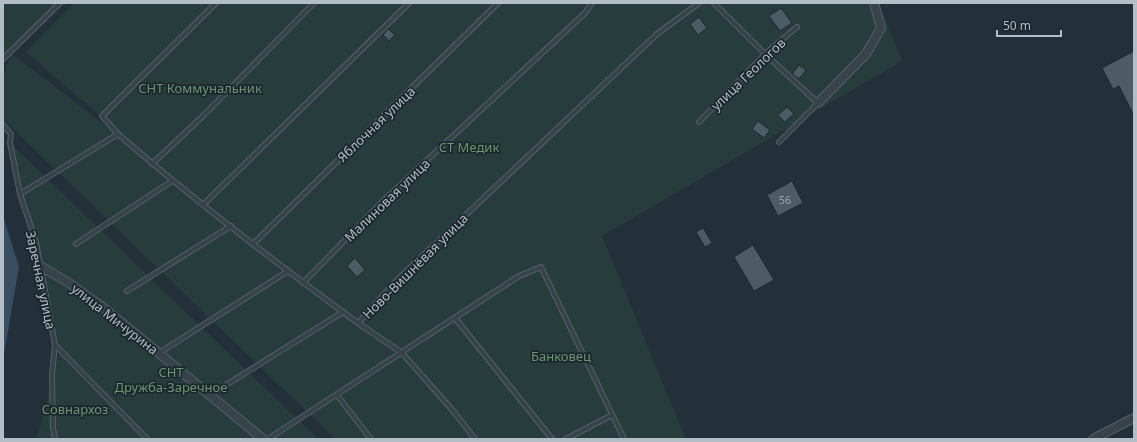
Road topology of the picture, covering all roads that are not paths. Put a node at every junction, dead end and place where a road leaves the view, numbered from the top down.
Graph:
1 (60, 3) edge
2 (216, 3) edge
3 (314, 3) edge
4 (409, 3) edge
5 (498, 3) edge
6 (592, 3) edge
7 (699, 3) edge
8 (714, 3) edge
9 (874, 3) edge
10 (797, 27) dead end
11 (765, 54) junction
12 (3, 59) edge
13 (818, 103) junction
14 (699, 122) dead end
15 (3, 125) edge
16 (118, 134) junction
17 (779, 142) dead end
18 (152, 164) junction
19 (172, 181) junction
20 (20, 194) junction
21 (204, 204) junction
22 (231, 226) junction
23 (76, 244) dead end
24 (253, 244) junction
25 (39, 265) junction
26 (288, 271) junction
27 (303, 282) junction
28 (127, 291) dead end
29 (343, 312) junction
30 (455, 318) junction
31 (358, 323) junction
32 (55, 345) junction
33 (159, 353) junction
34 (402, 353) junction
35 (209, 395) junction
36 (337, 395) junction
37 (612, 415) junction
38 (1134, 418) edge
39 (55, 439) edge
40 (147, 439) edge
41 (263, 439) edge
42 (268, 439) edge
43 (371, 439) edge
44 (475, 439) edge
45 (552, 439) edge
46 (566, 439) edge
47 (624, 439) edge
48 (1093, 439) edge

1 - 12 lane
2 - 16 lane, Ново-Вишнёвая улица
3 - 18 lane
4 - 21 lane
5 - 24 lane, Яблочная улица
6 - 27 lane, Малиновая улица
7 - 31 lane, Ново-Вишнёвая улица
8 - 11 lane
9 - 13 street
10 - 11 lane, улица Геологов
11 - 13 lane
11 - 14 lane, улица Геологов
13 - 17 lane
15 - 20 lane, Заречная улица
16 - 18 lane, Ново-Вишнёвая улица
16 - 20 lane
18 - 19 lane, Ново-Вишнёвая улица
19 - 21 lane, Ново-Вишнёвая улица
19 - 23 lane
20 - 25 lane, Заречная улица
21 - 22 lane, Ново-Вишнёвая улица
22 - 24 lane, Ново-Вишнёвая улица
22 - 28 lane
24 - 26 lane, Ново-Вишнёвая улица
25 - 32 lane, Заречная улица
25 - 33 street, улица Мичурина
26 - 27 lane, Ново-Вишнёвая улица
26 - 33 lane
27 - 29 lane, Ново-Вишнёвая улица
29 - 31 lane, Ново-Вишнёвая улица
29 - 35 lane
30 - 34 lane
30 - 37 lane
30 - 45 lane
31 - 34 lane
32 - 39 lane, Заречная улица
32 - 40 lane
33 - 35 street, улица Мичурина
34 - 36 lane
34 - 44 lane
35 - 41 street, улица Мичурина
36 - 42 lane
36 - 43 lane
37 - 46 lane
37 - 47 lane
38 - 48 street

